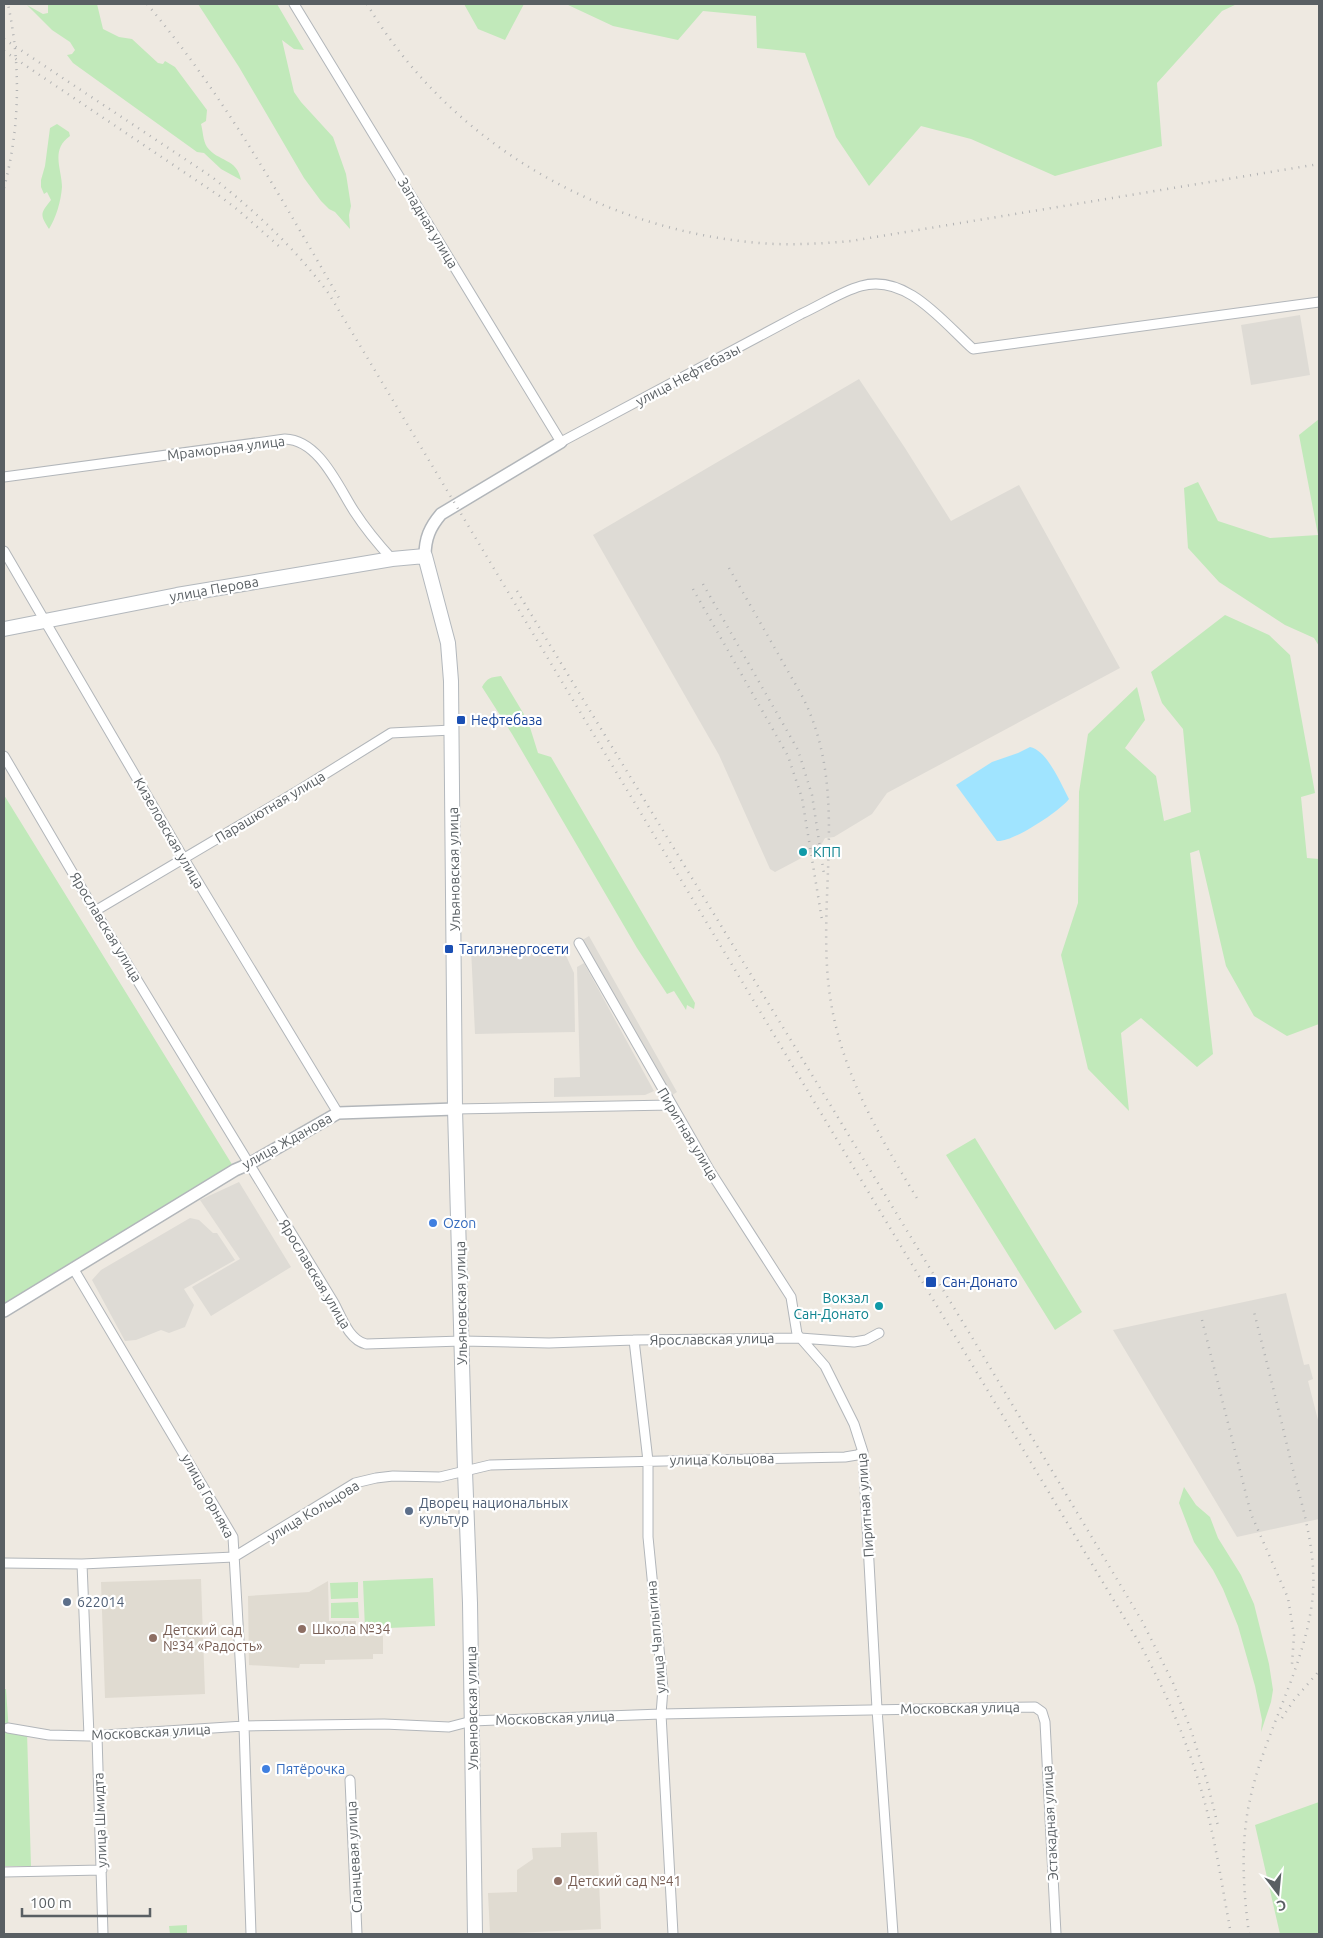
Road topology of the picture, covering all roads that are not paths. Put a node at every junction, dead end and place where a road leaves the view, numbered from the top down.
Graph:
1 (294, 4) edge
2 (1319, 302) edge
3 (561, 442) junction
4 (4, 477) edge
5 (4, 551) edge
6 (425, 556) junction
7 (392, 559) junction
8 (46, 622) junction
9 (4, 630) edge
10 (452, 730) junction
11 (4, 756) edge
12 (184, 859) junction
13 (95, 911) junction
14 (579, 944) dead end
15 (671, 1105) junction
16 (455, 1109) junction
17 (338, 1114) junction
18 (249, 1164) junction
19 (73, 1268) junction
20 (4, 1310) edge
21 (879, 1333) dead end
22 (800, 1338) junction
23 (634, 1340) junction
24 (462, 1341) junction
25 (863, 1452) junction
26 (648, 1461) junction
27 (465, 1471) junction
28 (234, 1556) junction
29 (4, 1564) edge
30 (82, 1564) junction
31 (877, 1710) junction
32 (1042, 1712) joint
33 (661, 1714) junction
34 (472, 1722) junction
35 (244, 1726) junction
36 (8, 1728) dead end
37 (93, 1736) junction
38 (350, 1780) dead end
39 (102, 1870) junction
40 (4, 1872) edge
41 (103, 1934) edge
42 (251, 1934) edge
43 (358, 1934) edge
44 (475, 1934) edge
45 (673, 1934) edge
46 (892, 1934) edge
47 (1056, 1934) edge

1 - 3 street, Западная улица
2 - 3 street, улица Нефтебазы
3 - 6 street, улица Нефтебазы
4 - 7 street, Мраморная улица
5 - 8 street, Кизеловская улица
6 - 7 main road, улица Перова
6 - 10 main road, Ульяновская улица
7 - 8 main road, улица Перова
8 - 9 main road, улица Перова
8 - 12 street, Кизеловская улица
10 - 12 street, Парашютная улица
10 - 16 main road, Ульяновская улица
11 - 13 street, Ярославская улица
12 - 13 street, Парашютная улица
12 - 17 street, Кизеловская улица
13 - 18 street, Ярославская улица
14 - 15 street, Пиритная улица
15 - 16 street, улица Жданова
15 - 22 street, Пиритная улица
16 - 17 street, улица Жданова
16 - 24 main road, Ульяновская улица
17 - 18 street, улица Жданова
18 - 19 street, улица Жданова
18 - 24 street, Ярославская улица
19 - 20 street, улица Жданова
19 - 28 street, улица Горняка
21 - 22 street, Ярославская улица
22 - 23 street, Ярославская улица
22 - 25 street, Пиритная улица
23 - 24 street, Ярославская улица
23 - 26 street, улица Чаплыгина
24 - 27 main road, Ульяновская улица
25 - 26 street, улица Кольцова
25 - 31 street, Пиритная улица
26 - 27 street, улица Кольцова
26 - 33 street, улица Чаплыгина
27 - 28 street, улица Кольцова
27 - 34 main road, Ульяновская улица
28 - 30 street, улица Кольцова
28 - 35 street, улица Горняка
29 - 30 street, улица Кольцова
30 - 37 street, улица Шмидта
31 - 32 street, Московская улица
31 - 33 street, Московская улица
31 - 46 street, Пиритная улица
32 - 47 street, Эстакадная улица
33 - 34 street, Московская улица
33 - 45 street, улица Чаплыгина
34 - 35 street, Московская улица
34 - 44 main road, Ульяновская улица
35 - 37 street, Московская улица
35 - 42 street, улица Горняка
36 - 37 street, Московская улица
37 - 39 street, улица Шмидта
38 - 43 street, Сланцевая улица
39 - 40 street
39 - 41 street, улица Шмидта

